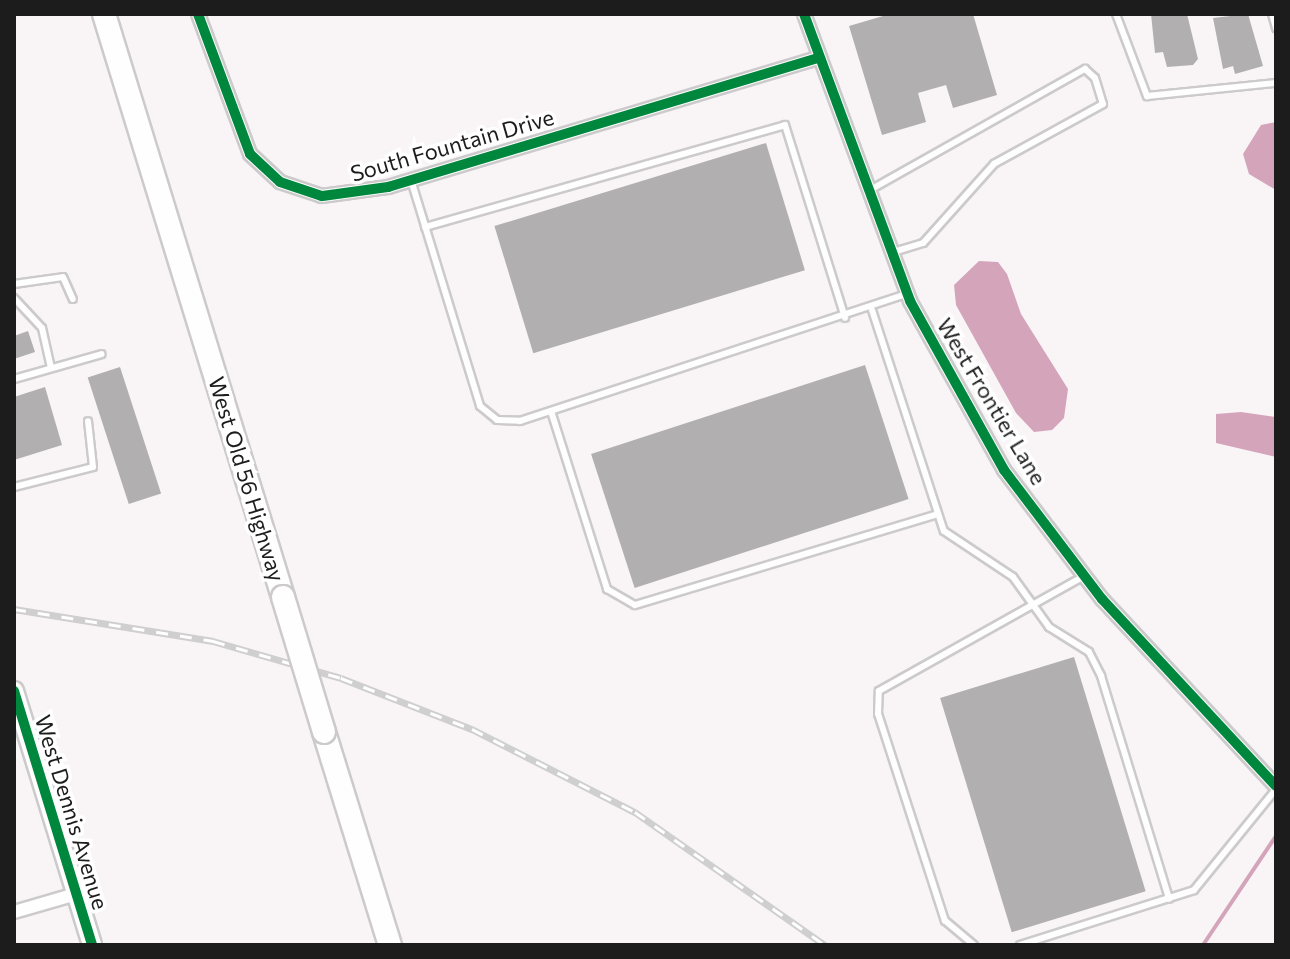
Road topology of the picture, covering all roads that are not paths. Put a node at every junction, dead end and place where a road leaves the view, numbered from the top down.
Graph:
1 (104, 14) edge
2 (198, 14) edge
3 (804, 14) edge
4 (1116, 14) edge
5 (1272, 14) edge
6 (1276, 28) edge
7 (817, 58) junction
8 (1276, 83) edge
9 (411, 180) junction
10 (866, 191) junction
11 (425, 227) junction
12 (891, 253) junction
13 (14, 284) edge
14 (907, 293) junction
15 (14, 298) edge
16 (73, 299) dead end
17 (872, 310) junction
18 (845, 318) junction
19 (102, 354) dead end
20 (51, 368) junction
21 (14, 379) edge
22 (551, 411) junction
23 (88, 421) dead end
24 (14, 487) edge
25 (935, 515) junction
26 (1084, 576) junction
27 (1034, 606) junction
28 (14, 691) edge
29 (1276, 787) edge
30 (76, 894) junction
31 (1169, 899) junction
32 (14, 912) edge
33 (92, 945) edge
34 (390, 945) edge
35 (974, 945) edge
36 (1020, 945) edge

1 - 34 highway, West Old 56 Highway, bridge
2 - 9 street, South Fountain Drive
3 - 7 street, West Frontier Lane
4 - 8 lane
5 - 6 lane
7 - 9 street, South Fountain Drive
7 - 10 street, West Frontier Lane
9 - 11 lane
10 - 12 street, West Frontier Lane
10 - 12 lane
11 - 18 lane
11 - 22 lane
12 - 14 street, West Frontier Lane
13 - 16 lane
14 - 17 lane
14 - 26 street, West Frontier Lane
15 - 20 lane
17 - 18 lane
17 - 25 lane
18 - 22 lane
19 - 20 lane
20 - 21 lane
22 - 25 lane
23 - 24 lane
25 - 27 lane
26 - 27 lane
26 - 29 street, West Frontier Lane
27 - 31 lane
27 - 35 lane
28 - 30 street, West Dennis Avenue
29 - 31 lane
30 - 32 street
30 - 33 street, West Dennis Avenue
31 - 36 lane

